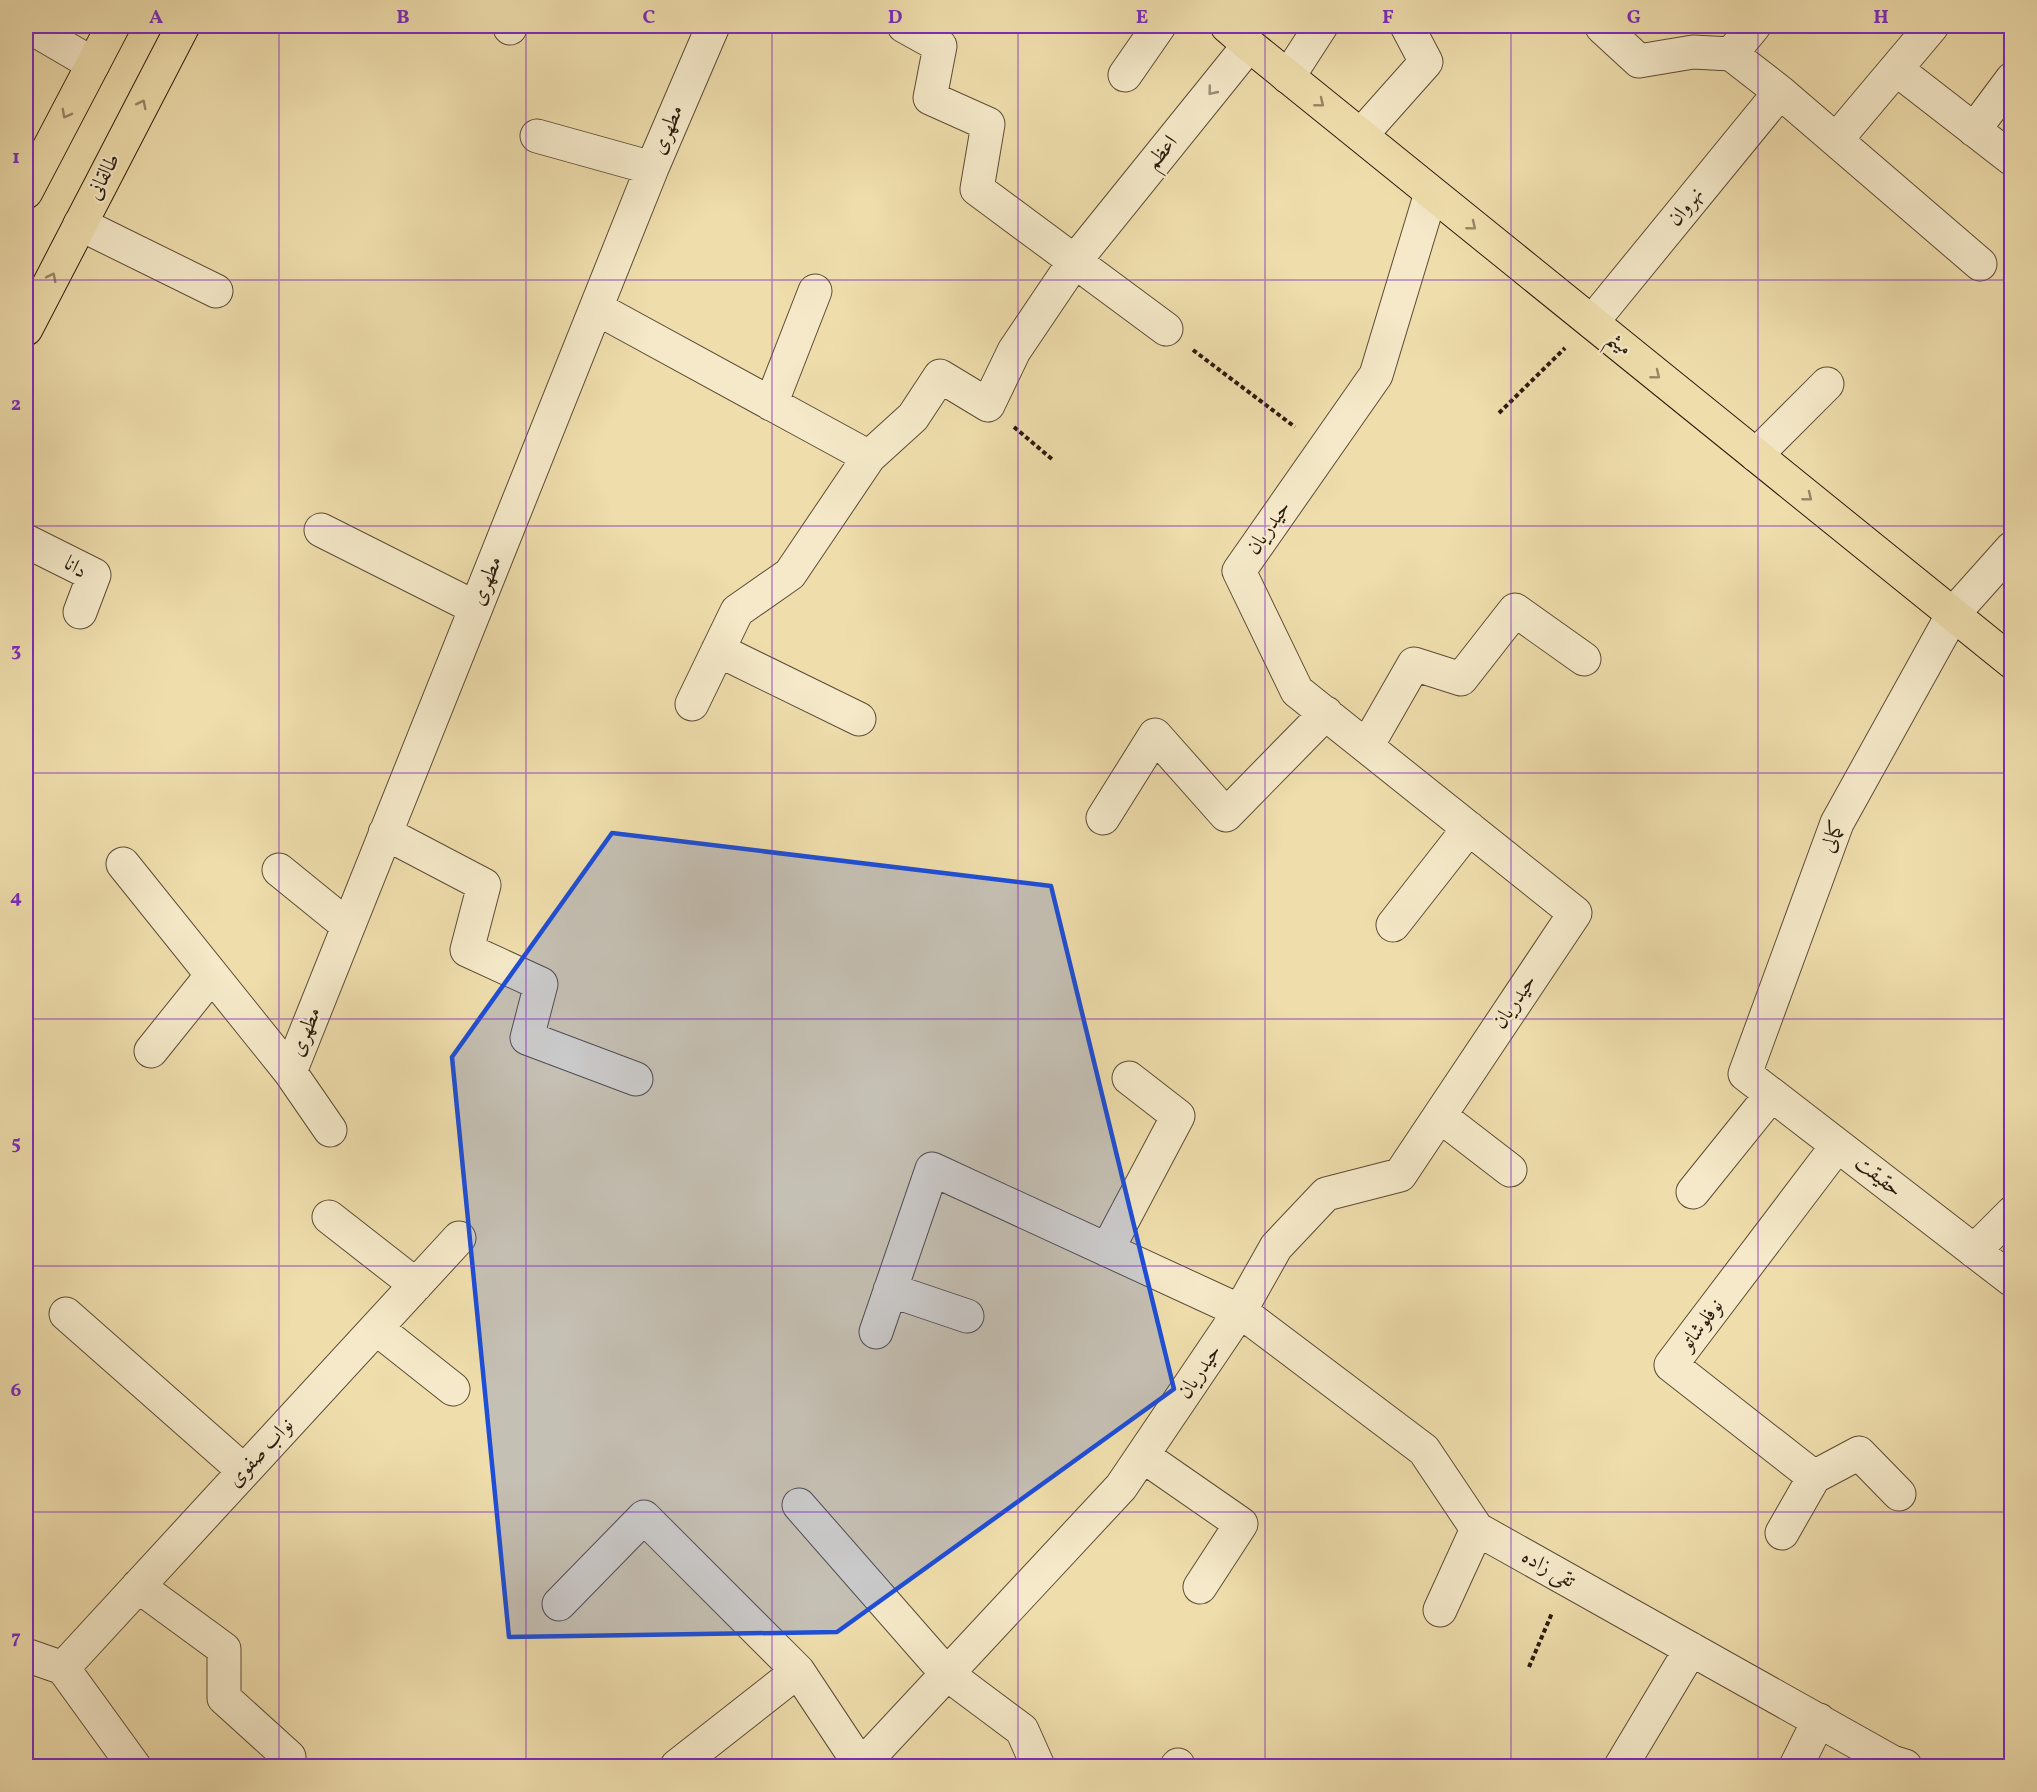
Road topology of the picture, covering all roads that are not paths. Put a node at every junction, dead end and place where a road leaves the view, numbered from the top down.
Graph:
1 (28, 26) edge
2 (113, 26) edge
3 (183, 26) edge
4 (712, 26) edge
5 (904, 26) edge
6 (1159, 26) edge
7 (1321, 26) edge
8 (1407, 26) edge
9 (1754, 26) edge
10 (1932, 26) edge
11 (1602, 27) dead end
12 (1238, 35) edge
13 (1731, 54) junction
14 (93, 63) junction
15 (1896, 69) junction
16 (1125, 75) dead end
17 (1288, 76) junction
18 (2012, 79) edge
19 (1780, 92) junction
20 (1974, 130) junction
21 (1361, 135) junction
22 (537, 136) dead end
23 (1836, 140) junction
24 (2012, 159) edge
25 (651, 168) junction
26 (26, 192) edge
27 (1431, 193) junction
28 (80, 224) junction
29 (1074, 262) junction
30 (1980, 264) dead end
31 (216, 291) dead end
32 (816, 291) dead end
33 (596, 308) junction
34 (1592, 322) junction
35 (26, 329) edge
36 (1166, 329) road end
37 (1827, 384) dead end
38 (771, 404) junction
39 (1756, 455) junction
40 (869, 457) junction
41 (321, 530) dead end
42 (26, 541) edge
43 (2012, 548) edge
44 (476, 608) junction
45 (80, 612) dead end
46 (1953, 614) junction
47 (718, 650) junction
48 (1584, 660) dead end
49 (2012, 662) edge
50 (692, 704) dead end
51 (1326, 713) junction
52 (859, 719) dead end
53 (1367, 746) junction
54 (1103, 818) dead end
55 (1469, 828) junction
56 (386, 833) junction
57 (123, 864) dead end
58 (279, 870) dead end
59 (1393, 925) dead end
60 (348, 926) junction
61 (212, 975) junction
62 (151, 1051) dead end
63 (290, 1071) junction
64 (1745, 1074) joint
65 (1128, 1078) dead end
66 (636, 1079) dead end
67 (1771, 1095) junction
68 (1440, 1116) junction
69 (330, 1130) dead end
70 (1837, 1146) junction
71 (1510, 1170) dead end
72 (1693, 1192) dead end
73 (2012, 1214) edge
74 (329, 1217) dead end
75 (459, 1238) dead end
76 (1107, 1250) junction
77 (1974, 1251) junction
78 (2012, 1280) edge
79 (416, 1285) junction
80 (890, 1290) junction
81 (1240, 1311) junction
82 (66, 1314) dead end
83 (967, 1316) dead end
84 (376, 1328) junction
85 (876, 1332) dead end
86 (453, 1389) dead end
87 (1143, 1455) junction
88 (244, 1471) junction
89 (1814, 1477) junction
90 (1899, 1494) dead end
91 (799, 1505) dead end
92 (1477, 1529) junction
93 (1782, 1533) dead end
94 (138, 1586) junction
95 (1200, 1587) dead end
96 (559, 1604) dead end
97 (1440, 1610) dead end
98 (1691, 1649) junction
99 (26, 1655) edge
100 (63, 1668) junction
101 (798, 1671) junction
102 (947, 1674) junction
103 (1819, 1720) junction
104 (290, 1757) dead end
105 (134, 1767) edge
106 (677, 1767) edge
107 (861, 1767) edge
108 (1038, 1767) edge
109 (1621, 1767) edge
110 (1796, 1767) edge
111 (1905, 1767) edge

1 - 14 street
2 - 14 main road
28 -> 3 main road, طالقانی
4 - 25 street, مطهری
5 - 29 street
6 - 16 street
7 - 17 street
8 - 21 street
9 - 13 street
10 - 15 street
11 - 13 street
12 - 17 main road, میثم
12 -> 29 street, اعظم
13 - 19 street
14 -> 26 main road
15 - 20 street
15 - 23 street
17 -> 21 main road, میثم
18 - 20 street
19 - 23 street
19 - 34 street, نهروان
20 - 24 street
21 - 27 main road, میثم
22 - 25 street
23 - 30 street
25 - 33 street, مطهری
27 -> 34 main road, میثم
27 - 51 street, حیدریان
28 - 31 street
35 -> 28 main road, طالقانی
29 - 36 street
29 - 40 street, اعظم
32 - 38 street
33 - 38 street
33 - 44 street, مطهری
34 -> 39 main road, میثم
37 - 39 street
38 - 40 street
39 -> 46 main road, میثم
40 - 47 street
41 - 44 street
42 - 45 street, دانا
43 - 46 street, کمالی
44 - 56 street, مطهری
46 - 49 main road, میثم
46 - 64 street, کمالی
47 - 50 street
47 - 52 street
48 - 53 street
51 - 53 street, حیدریان
51 - 54 street
53 - 55 street, حیدریان
55 - 59 street
55 - 68 street, حیدریان
56 - 60 street, مطهری
56 - 66 street
57 - 61 street
58 - 60 street
60 - 63 street, مطهری
61 - 62 street
61 - 63 street
63 - 69 street, مطهری
64 - 67 street, حقیقت
65 - 76 street
67 - 70 street, حقیقت
67 - 72 street
68 - 71 street
68 - 81 street, حیدریان
70 - 77 street, حقیقت
70 - 89 street, نوفلوشاتو
73 - 77 street
74 - 79 street
75 - 79 street, نواب صفوی
76 - 80 street, تقی زاده
76 - 81 street, تقی زاده
77 - 78 street, حقیقت
79 - 84 street, نواب صفوی
80 - 83 street
80 - 85 street
81 - 87 street, حیدریان
81 - 92 street, تقی زاده
82 - 88 street
84 - 86 street
84 - 88 street, نواب صفوی
87 - 95 street
87 - 102 street, حیدریان
88 - 94 street, نواب صفوی
89 - 90 street
89 - 93 street
91 - 102 street
92 - 97 street
92 - 98 street, تقی زاده
94 - 100 street, نواب صفوی
94 - 104 street
96 - 101 street
98 - 103 street, تقی زاده
98 - 109 street
99 - 100 street
100 - 105 street
101 - 106 street
101 - 107 street
102 - 107 street, حیدریان
102 - 108 street
103 - 110 street
103 - 111 street, تقی زاده

